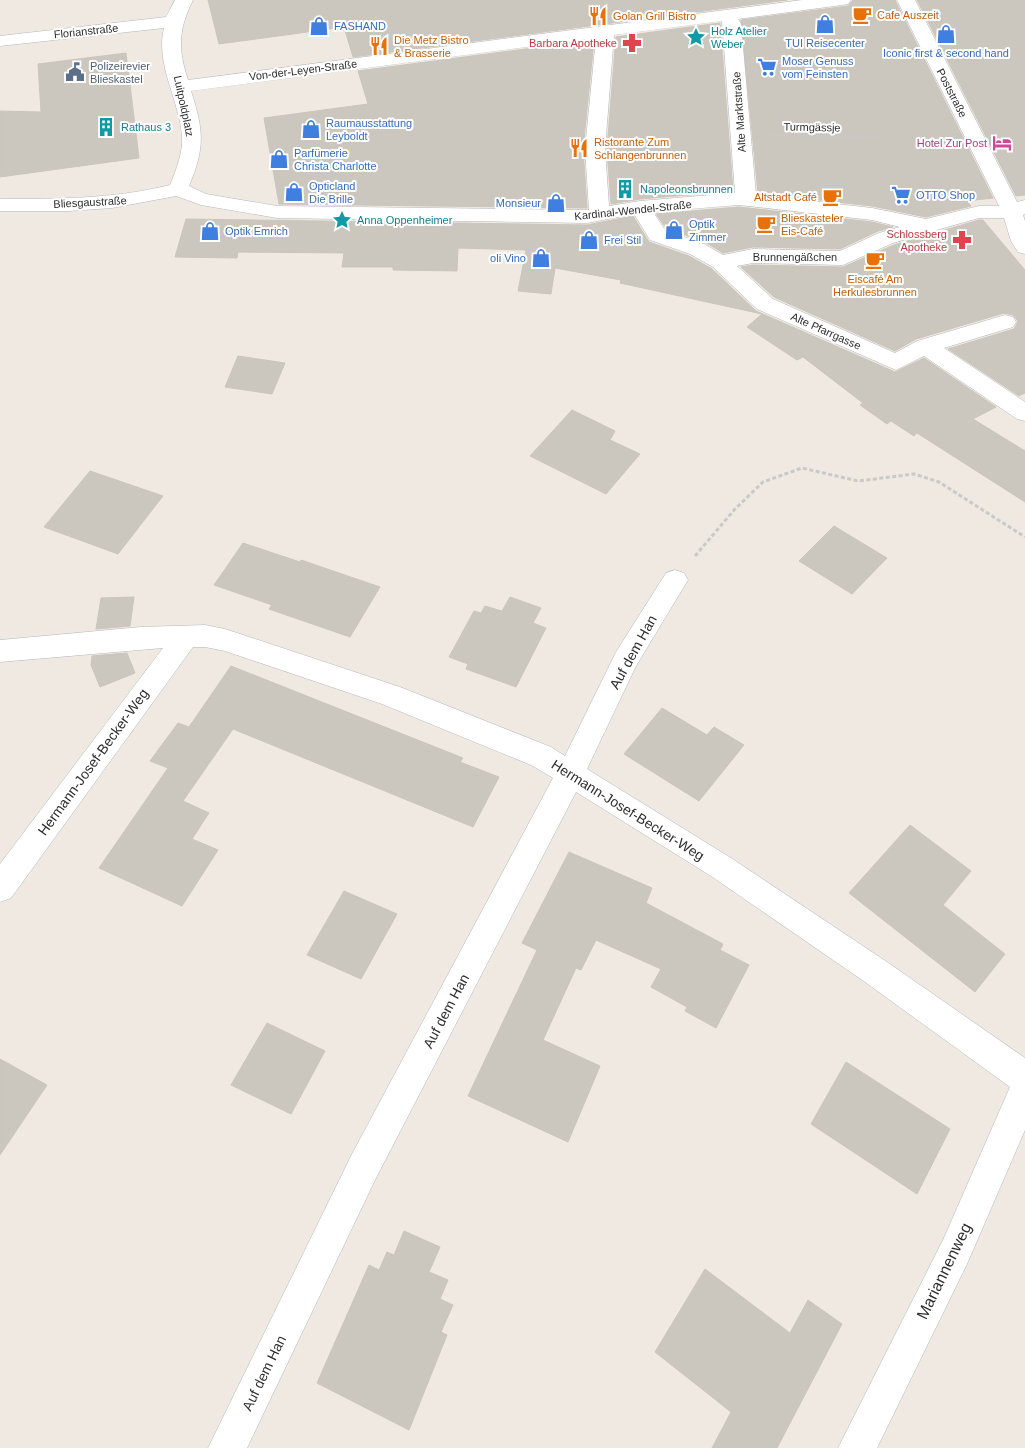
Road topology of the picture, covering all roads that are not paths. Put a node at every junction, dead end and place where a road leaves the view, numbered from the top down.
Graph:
1 (184, 0) edge
2 (842, 0) edge
3 (906, 0) edge
4 (730, 20) junction
5 (172, 22) junction
6 (604, 32) junction
7 (0, 41) edge
8 (180, 87) junction
9 (178, 189) junction
10 (746, 200) junction
11 (0, 205) edge
12 (640, 208) junction
13 (1019, 209) edge
14 (600, 214) junction
15 (926, 226) junction
16 (1025, 247) edge
17 (720, 262) junction
18 (1006, 322) dead end
19 (925, 346) junction
20 (1025, 413) edge
21 (675, 580) road end
22 (186, 637) junction
23 (0, 652) edge
24 (571, 773) junction
25 (0, 888) edge
26 (1025, 1078) edge
27 (1025, 1092) edge
28 (227, 1448) edge
29 (857, 1448) edge

1 - 5 street
2 - 4 street, Von-der-Leyen-Straße
3 - 13 street, Poststraße
4 - 6 street, Von-der-Leyen-Straße
4 - 10 street, Alte Marktstraße
5 - 7 street, Florianstraße
5 - 8 street, Luitpoldplatz
6 - 8 street, Von-der-Leyen-Straße
6 - 14 street
8 - 9 street, Luitpoldplatz
9 - 11 street, Bliesgaustraße
9 - 14 street, Kardinal-Wendel-Straße
10 - 12 street, Kardinal-Wendel-Straße
10 - 15 street, Kardinal-Wendel-Straße
12 - 14 street, Kardinal-Wendel-Straße
12 - 17 street, Alte Pfarrgasse
13 - 15 street, Kardinal-Wendel-Straße
13 - 16 street, Poststraße
15 - 17 street, Brunnengäßchen
17 - 19 street, Alte Pfarrgasse
18 - 19 street, Alte Pfarrgasse
19 - 20 street
21 - 24 street, Auf dem Han
22 - 23 street, Hermann-Josef-Becker-Weg
22 - 24 street, Hermann-Josef-Becker-Weg
22 - 25 street, Hermann-Josef-Becker-Weg
24 - 26 street, Hermann-Josef-Becker-Weg
24 - 28 street, Auf dem Han
27 - 29 street, Mariannenweg

